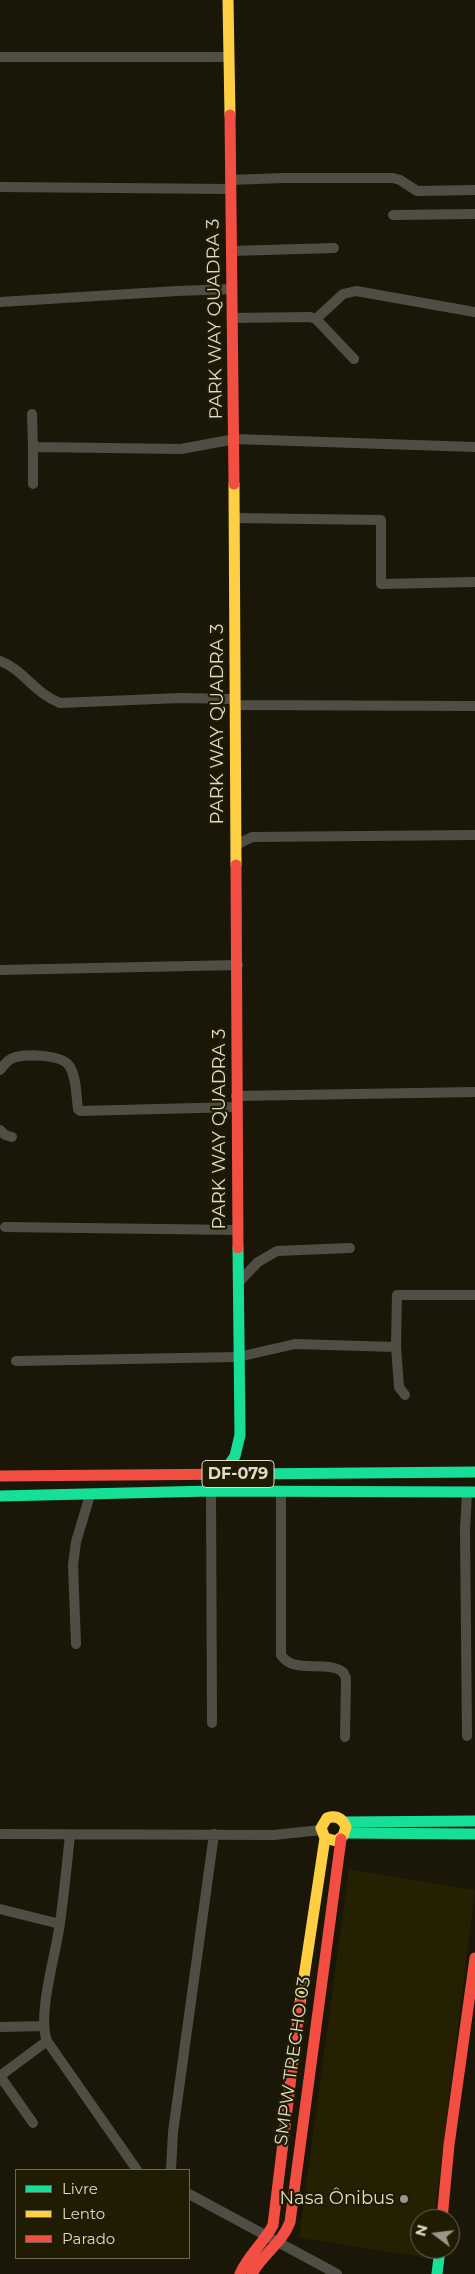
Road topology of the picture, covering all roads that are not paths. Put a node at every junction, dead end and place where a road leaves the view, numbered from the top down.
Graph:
1 (228, 0) edge
2 (228, 56) junction
3 (0, 57) edge
4 (230, 184) junction
5 (0, 187) edge
6 (475, 190) edge
7 (475, 214) edge
8 (393, 215) dead end
9 (334, 248) dead end
10 (231, 251) junction
11 (232, 289) junction
12 (0, 302) edge
13 (475, 312) edge
14 (232, 318) junction
15 (316, 319) junction
16 (354, 360) dead end
17 (32, 414) dead end
18 (235, 439) junction
19 (33, 447) junction
20 (475, 447) edge
21 (33, 484) dead end
22 (234, 518) junction
23 (475, 582) edge
24 (0, 661) edge
25 (235, 702) junction
26 (475, 706) edge
27 (236, 828) junction
28 (475, 835) edge
29 (252, 837) junction
30 (236, 845) junction
31 (238, 964) junction
32 (0, 970) edge
33 (0, 1070) edge
34 (475, 1092) edge
35 (237, 1102) junction
36 (0, 1130) edge
37 (12, 1137) dead end
38 (5, 1227) dead end
39 (238, 1230) junction
40 (350, 1248) dead end
41 (238, 1284) junction
42 (475, 1295) edge
43 (396, 1347) junction
44 (238, 1357) junction
45 (16, 1360) dead end
46 (405, 1395) dead end
47 (239, 1447) junction
48 (475, 1472) edge
49 (254, 1473) junction
50 (222, 1475) junction
51 (0, 1476) edge
52 (211, 1492) junction
53 (281, 1492) junction
54 (471, 1492) edge
55 (90, 1495) junction
56 (0, 1496) edge
57 (76, 1644) dead end
58 (212, 1723) dead end
59 (467, 1736) dead end
60 (345, 1738) dead end
61 (475, 1821) edge
62 (343, 1831) junction
63 (0, 1834) edge
64 (214, 1834) junction
65 (323, 1834) junction
66 (475, 1834) edge
67 (70, 1835) junction
68 (314, 1907) junction
69 (0, 1909) edge
70 (332, 1911) junction
71 (60, 1924) junction
72 (475, 1958) edge
73 (44, 2026) junction
74 (0, 2027) edge
75 (47, 2041) junction
76 (294, 2044) junction
77 (313, 2046) junction
78 (0, 2076) edge
79 (33, 2123) dead end
80 (283, 2134) junction
81 (300, 2138) junction
82 (136, 2169) edge
83 (171, 2169) edge
84 (190, 2195) edge
85 (443, 2209) edge
86 (268, 2238) junction
87 (280, 2243) junction
88 (439, 2259) edge
89 (240, 2274) edge
90 (252, 2274) edge
91 (337, 2274) edge
92 (437, 2274) edge

1 - 2 street, PARK WAY QUADRA 3
2 - 3 street
2 - 4 street, PARK WAY QUADRA 3
4 - 5 street
4 - 6 street
4 - 10 street, PARK WAY QUADRA 3
7 - 8 street
9 - 10 street
10 - 11 street, PARK WAY QUADRA 3
11 - 12 street
11 - 14 street, PARK WAY QUADRA 3
13 - 15 street
14 - 15 street
14 - 18 street, PARK WAY QUADRA 3
15 - 16 street
17 - 19 street
18 - 19 street
18 - 20 street
18 - 22 street, PARK WAY QUADRA 3
19 - 21 street
22 - 23 street
22 - 25 street, PARK WAY QUADRA 3
24 - 25 street
25 - 26 street
25 - 27 street, PARK WAY QUADRA 3
27 - 29 street
27 - 30 street, PARK WAY QUADRA 3
28 - 29 street
29 - 30 street
30 - 31 street, PARK WAY QUADRA 3
31 - 32 street
31 - 35 street, PARK WAY QUADRA 3
33 - 35 street
34 - 35 street
35 - 39 street, PARK WAY QUADRA 3
36 - 37 street
38 - 39 street
39 - 41 street, PARK WAY QUADRA 3
40 - 41 street
41 - 44 street, PARK WAY QUADRA 3
42 - 43 street
43 - 44 street
43 - 46 street
44 - 45 street
44 - 47 street, PARK WAY QUADRA 3
47 - 49 street, PARK WAY QUADRA 3
47 - 50 street, PARK WAY QUADRA 3
48 - 49 street, DF-079
49 - 50 street, DF-079
50 - 51 street, DF-079
52 - 53 street, DF-079
52 - 55 street, DF-079
52 - 58 street
53 - 54 street, DF-079
53 - 60 street
54 - 59 street
55 - 56 street, DF-079
55 - 57 street
61 - 62 street
62 - 65 street
62 - 65 street
62 - 66 street
62 - 70 street, SMPW TRECHO 03
63 - 67 street
64 - 65 street
64 - 67 street
64 - 83 street
65 - 68 street
67 - 71 street
68 - 70 street
68 - 76 street
69 - 71 street
70 - 77 street, SMPW TRECHO 03
71 - 73 street
72 - 85 street
73 - 74 street
73 - 75 street
75 - 78 street
75 - 82 street
76 - 77 street
76 - 80 street
77 - 81 street, SMPW TRECHO 03
78 - 79 street
80 - 81 street
80 - 86 street
81 - 87 street, SMPW TRECHO 03
84 - 86 street
86 - 87 street
86 - 89 street
87 - 90 street, SMPW TRECHO 03
87 - 91 street
88 - 92 street

